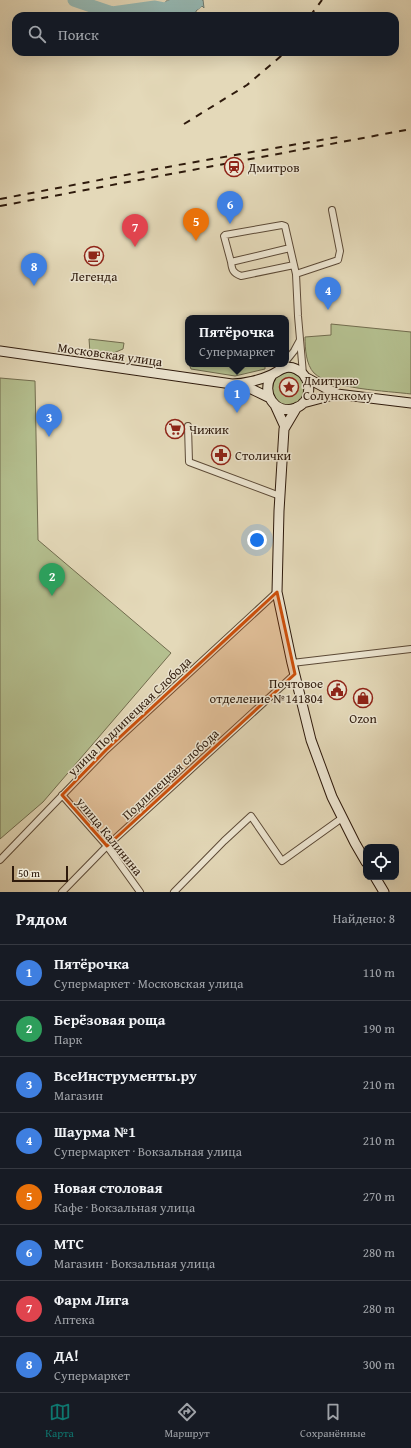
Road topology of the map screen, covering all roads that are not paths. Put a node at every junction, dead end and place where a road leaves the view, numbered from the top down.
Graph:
1 (332, 210) dead end
2 (290, 248) junction
3 (231, 262) junction
4 (294, 265) junction
5 (296, 274) junction
6 (300, 340) junction
7 (0, 351) edge
8 (289, 357) edge
9 (282, 367) edge
10 (272, 375) junction
11 (304, 375) junction
12 (241, 384) junction
13 (337, 394) junction
14 (268, 397) junction
15 (411, 403) edge
16 (275, 405) junction
17 (300, 405) junction
18 (188, 426) dead end
19 (285, 427) junction
20 (280, 496) junction
21 (277, 592) junction
22 (411, 649) edge
23 (292, 663) junction
24 (295, 674) junction
25 (62, 795) junction
26 (342, 818) junction
27 (107, 846) junction
28 (363, 856) edge
29 (0, 860) edge
30 (377, 880) edge
31 (62, 892) edge
32 (140, 892) edge
33 (174, 892) edge
34 (384, 892) edge

1 - 5 street
2 - 3 street
2 - 3 street
2 - 4 street
3 - 4 street
4 - 5 street
5 - 6 street
6 - 8 street
6 - 11 street
7 - 12 main road, Московская улица
9 - 10 main road, Московская улица
9 - 11 main road, Московская улица
10 - 12 main road, Московская улица
10 - 14 main road
11 - 13 main road, Московская улица
11 - 17 main road
12 - 14 main road, Московская улица
13 - 15 main road, Московская улица
13 - 17 main road, Московская улица
14 - 16 main road, Московская улица
16 - 17 main road, Московская улица
16 - 19 main road
17 - 19 main road
18 - 20 street
19 - 20 main road
20 - 21 main road
21 - 23 main road
21 - 25 street, улица Подлипецкая Слобода
22 - 23 street
23 - 24 main road
24 - 26 main road
24 - 27 street, Подлипецкая слобода
25 - 27 street, улица Калинина
25 - 29 street, улица Подлипецкая Слобода
26 - 28 main road
26 - 33 street
27 - 31 street, Подлипецкая слобода
27 - 32 street, улица Калинина
30 - 34 main road

